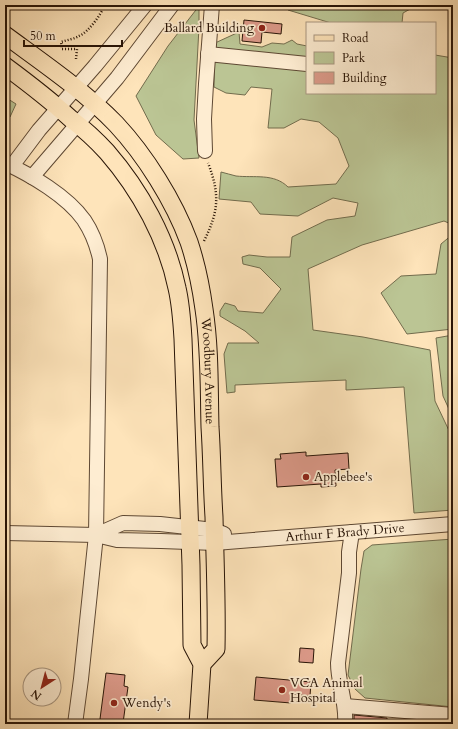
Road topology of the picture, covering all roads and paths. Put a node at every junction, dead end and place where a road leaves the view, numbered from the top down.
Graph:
1 (105, 5) edge
2 (172, 5) edge
3 (212, 5) edge
4 (142, 6) edge
5 (5, 35) edge
6 (208, 54) junction
7 (76, 59) dead end
8 (306, 64) edge
9 (5, 66) edge
10 (76, 88) junction
11 (95, 104) junction
12 (58, 108) junction
13 (77, 124) junction
14 (205, 151) joint
15 (8, 164) edge
16 (32, 177) junction
17 (204, 242) dead end
18 (453, 524) edge
19 (352, 532) junction
20 (5, 533) edge
21 (190, 534) junction
22 (96, 535) junction
23 (214, 536) junction
24 (202, 664) junction
25 (345, 706) junction
26 (453, 715) edge
27 (75, 724) edge
28 (198, 724) edge
29 (345, 724) edge

1 - 7 path
2 - 11 street
3 - 6 street
4 - 10 street
5 - 10 main road, Woodbury Avenue
6 - 8 street
6 - 14 street
9 - 12 main road, Woodbury Avenue
10 - 11 main road, Woodbury Avenue
10 - 12 street
11 - 13 street
11 - 23 main road, Woodbury Avenue
12 - 13 main road, Woodbury Avenue
12 - 15 street
13 - 16 street
13 - 21 main road, Woodbury Avenue
14 - 17 path
15 - 16 street
16 - 22 street
18 - 19 street, Arthur F Brady Drive
19 - 23 street, Arthur F Brady Drive
19 - 25 street
20 - 22 street, Arthur F Brady Drive
21 - 22 street, Arthur F Brady Drive
21 - 23 street, Arthur F Brady Drive
21 - 24 main road, Woodbury Avenue
22 - 27 street
23 - 24 main road, Woodbury Avenue
24 - 28 main road
25 - 26 street
25 - 29 street

